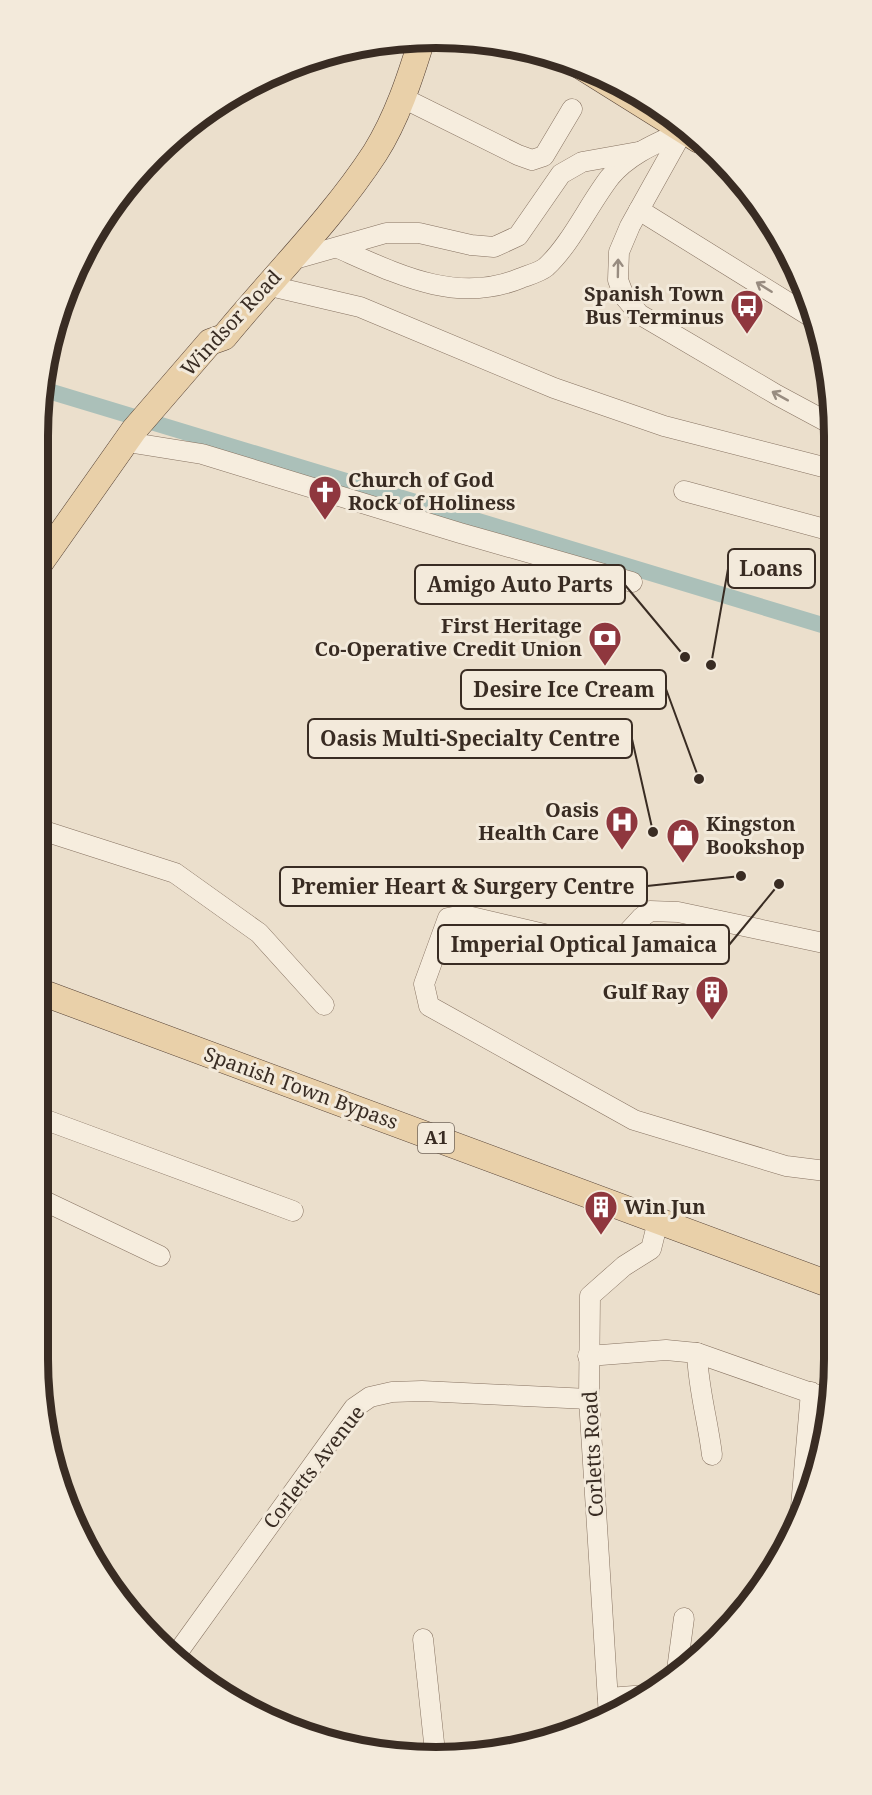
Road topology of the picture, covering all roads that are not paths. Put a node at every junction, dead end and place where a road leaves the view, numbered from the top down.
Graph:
1 (419, 49) edge
2 (403, 98) junction
3 (572, 109) dead end
4 (675, 130) edge
5 (678, 133) edge
6 (638, 152) junction
7 (639, 210) junction
8 (338, 248) junction
9 (288, 261) junction
10 (266, 285) junction
11 (803, 312) edge
12 (823, 420) edge
13 (131, 436) junction
14 (824, 467) edge
15 (684, 491) dead end
16 (824, 529) edge
17 (48, 552) edge
18 (632, 582) dead end
19 (48, 832) edge
20 (824, 943) edge
21 (48, 995) edge
22 (324, 1005) dead end
23 (48, 1121) edge
24 (824, 1171) edge
25 (48, 1203) edge
26 (293, 1211) dead end
27 (658, 1221) junction
28 (160, 1256) dead end
29 (824, 1282) edge
30 (697, 1353) junction
31 (588, 1356) junction
32 (811, 1392) junction
33 (822, 1396) edge
34 (589, 1399) junction
35 (712, 1455) dead end
36 (803, 1484) edge
37 (684, 1618) dead end
38 (423, 1640) dead end
39 (179, 1650) edge
40 (678, 1662) edge
41 (608, 1708) edge
42 (434, 1747) edge

1 - 2 main road, Windsor Road
2 - 3 street
2 - 9 main road, Windsor Road
4 - 6 street
5 - 7 street
6 - 8 street
6 - 8 street
11 -> 7 street
12 -> 7 street
8 - 9 street
9 - 10 main road, Windsor Road
10 - 13 main road, Windsor Road
10 - 14 street
13 - 17 main road, Windsor Road
13 - 18 street
15 - 16 street
19 - 22 street
20 - 24 street
21 - 27 main road, Spanish Town Bypass / A1
23 - 26 street
25 - 28 street
27 - 29 main road, Spanish Town Bypass / A1
27 - 31 street, Corletts Road
30 - 31 street
30 - 32 street
30 - 35 street
31 - 34 street, Corletts Road
32 - 33 street
32 - 36 street
34 - 39 street, Corletts Avenue
34 - 41 street, Corletts Road
37 - 40 street
38 - 42 street

